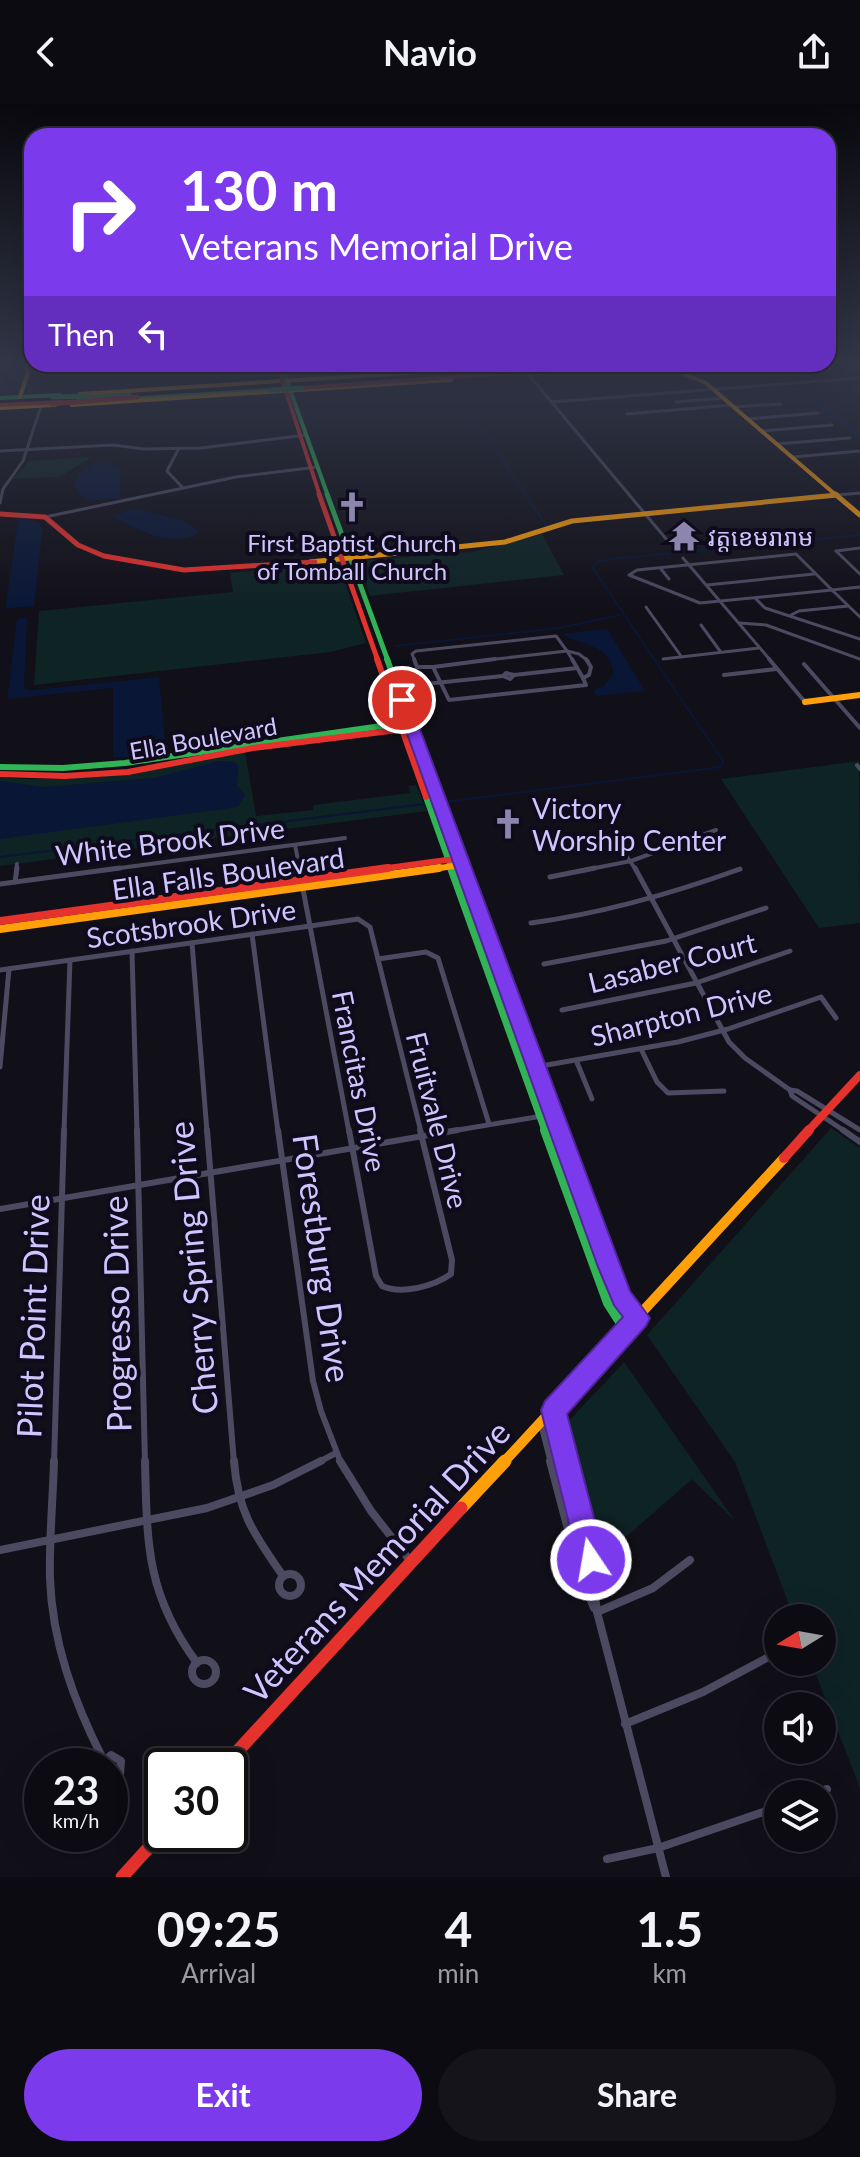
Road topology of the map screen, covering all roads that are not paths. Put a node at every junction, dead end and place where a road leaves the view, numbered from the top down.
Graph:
1 (30, 446) edge
2 (97, 446) edge
3 (129, 446) edge
4 (226, 446) edge
5 (308, 446) edge
6 (588, 446) edge
7 (779, 446) edge
8 (179, 448) junction
9 (28, 449) junction
10 (0, 451) edge
11 (860, 451) edge
12 (793, 457) junction
13 (316, 468) junction
14 (186, 490) junction
15 (860, 493) edge
16 (837, 495) junction
17 (0, 503) edge
18 (0, 514) edge
19 (645, 514) junction
20 (860, 515) edge
21 (45, 517) junction
22 (667, 540) dead end
23 (860, 548) edge
24 (346, 558) junction
25 (683, 558) dead end
26 (689, 565) junction
27 (860, 567) edge
28 (660, 568) junction
29 (853, 568) junction
30 (815, 574) junction
31 (860, 574) edge
32 (669, 579) dead end
33 (707, 585) junction
34 (860, 587) edge
35 (832, 590) junction
36 (755, 598) junction
37 (720, 601) junction
38 (849, 606) junction
39 (646, 607) dead end
40 (791, 616) junction
41 (860, 617) edge
42 (738, 623) junction
43 (701, 625) dead end
44 (860, 639) edge
45 (760, 647) junction
46 (568, 651) junction
47 (721, 652) junction
48 (682, 657) junction
49 (663, 659) dead end
50 (860, 659) edge
51 (804, 664) dead end
52 (433, 666) junction
53 (577, 668) junction
54 (777, 669) junction
55 (724, 675) dead end
56 (583, 678) junction
57 (440, 684) junction
58 (394, 687) junction
59 (860, 695) edge
60 (834, 698) junction
61 (805, 702) joint
62 (407, 726) junction
63 (860, 728) edge
64 (0, 767) edge
65 (86, 772) junction
66 (0, 774) edge
67 (716, 830) dead end
68 (345, 838) dead end
69 (295, 845) junction
70 (619, 845) dead end
71 (631, 861) junction
72 (456, 862) junction
73 (17, 864) dead end
74 (740, 869) dead end
75 (550, 877) dead end
76 (15, 882) junction
77 (0, 884) edge
78 (301, 884) junction
79 (651, 899) junction
80 (766, 908) dead end
81 (73, 915) junction
82 (0, 921) edge
83 (531, 923) dead end
84 (310, 925) junction
85 (478, 925) junction
86 (0, 929) edge
87 (252, 934) junction
88 (673, 939) junction
89 (374, 941) joint
90 (192, 943) junction
91 (132, 951) junction
92 (790, 951) dead end
93 (378, 959) junction
94 (70, 960) junction
95 (544, 964) dead end
96 (9, 969) junction
97 (0, 970) edge
98 (506, 981) junction
99 (493, 983) junction
100 (696, 983) junction
101 (562, 1010) dead end
102 (836, 1018) dead end
103 (722, 1031) junction
104 (641, 1049) junction
105 (576, 1060) junction
106 (0, 1067) edge
107 (537, 1067) junction
108 (524, 1069) junction
109 (860, 1075) edge
110 (724, 1091) dead end
111 (592, 1099) dead end
112 (826, 1113) junction
113 (554, 1114) junction
114 (541, 1116) junction
115 (489, 1124) junction
116 (860, 1130) edge
117 (422, 1137) junction
118 (860, 1142) edge
119 (352, 1149) junction
120 (282, 1162) junction
121 (211, 1174) junction
122 (139, 1187) junction
123 (580, 1189) junction
124 (567, 1191) junction
125 (62, 1199) junction
126 (0, 1209) edge
127 (592, 1260) junction
128 (611, 1270) junction
129 (418, 1286) joint
130 (638, 1318) junction
131 (626, 1331) junction
132 (554, 1410) junction
133 (541, 1424) junction
134 (334, 1454) junction
135 (240, 1498) junction
136 (147, 1521) junction
137 (585, 1527) junction
138 (569, 1530) junction
139 (51, 1540) junction
140 (0, 1550) edge
141 (690, 1560) dead end
142 (412, 1562) junction
143 (283, 1576) dead end
144 (597, 1612) junction
145 (764, 1660) edge
146 (197, 1663) dead end
147 (625, 1724) junction
148 (95, 1748) edge
149 (241, 1748) edge
150 (764, 1812) edge
151 (658, 1848) junction
152 (145, 1852) edge
153 (607, 1859) dead end
154 (122, 1877) edge
155 (666, 1877) edge

1 - 9 street
2 - 9 street
3 - 8 street
4 - 8 street
5 - 13 main road
6 - 19 street
7 - 12 main road
8 - 14 street
9 - 10 street
9 - 17 street
11 - 12 street
12 - 16 main road
13 - 14 street
13 - 24 main road
14 - 21 street
15 - 16 street
16 - 19 main road
16 - 20 main road
18 - 21 main road
19 - 22 street
19 - 24 main road
21 - 24 main road
23 - 29 street
24 - 58 main road
25 - 26 street
26 - 28 street
26 - 30 street
26 - 33 street
27 - 29 street
28 - 32 street
28 - 37 street
29 - 31 street
30 - 33 street
30 - 35 street
33 - 37 street
34 - 35 street
35 - 36 street
35 - 38 street
36 - 37 street
36 - 40 street
37 - 42 street
38 - 40 street
38 - 41 street
39 - 48 street
40 - 44 street
42 - 45 street
42 - 50 street
43 - 47 street
45 - 47 street
45 - 54 street
46 - 52 street
46 - 52 street
46 - 53 street
46 - 56 street
47 - 48 street
48 - 49 street
51 - 60 street
52 - 57 street
53 - 56 street
53 - 57 street
54 - 55 street
54 - 61 street
56 - 57 street
57 - 58 street
58 - 62 main road
59 - 60 main road
60 - 61 main road
60 - 63 street
62 - 65 main road, Ella Boulevard
62 - 72 main road
64 - 65 main road, Ella Boulevard
65 - 66 main road, Ella Boulevard
67 - 71 street
68 - 69 street, White Brook Drive
69 - 76 street, White Brook Drive
69 - 78 street, Francitas Drive
70 - 71 street
71 - 75 street
71 - 79 street
72 - 78 main road, Ella Falls Boulevard
72 - 85 main road
73 - 76 street
74 - 79 street
76 - 77 street, White Brook Drive
78 - 81 main road, Ella Falls Boulevard
78 - 84 street, Francitas Drive
79 - 83 street
79 - 88 street
80 - 88 street
81 - 82 main road, Ella Falls Boulevard
81 - 86 main road, Ella Falls Boulevard
84 - 87 street, Scotsbrook Drive
84 - 89 street, Scotsbrook Drive
84 - 119 street, Francitas Drive
85 - 98 main road
85 - 99 main road
87 - 90 street, Scotsbrook Drive
87 - 120 street, Forestburg Drive
88 - 95 street
88 - 100 street
89 - 93 street, Fruitvale Drive
90 - 91 street, Scotsbrook Drive
90 - 121 street, Cherry Spring Drive
91 - 94 street, Scotsbrook Drive
91 - 122 street, Progresso Drive
92 - 100 street, Lasaber Court
93 - 115 street
93 - 117 street, Fruitvale Drive
94 - 96 street, Scotsbrook Drive
94 - 125 street, Pilot Point Drive
96 - 97 street, Scotsbrook Drive
96 - 106 street
98 - 99 main road
98 - 107 main road
99 - 108 main road
100 - 101 street, Lasaber Court
100 - 103 street
102 - 103 street, Sharpton Drive
103 - 104 street, Sharpton Drive
103 - 112 street
104 - 105 street, Sharpton Drive
104 - 110 street
105 - 107 street, Sharpton Drive
105 - 111 street
107 - 108 street, Sharpton Drive
107 - 113 main road
108 - 114 main road
109 - 112 main road, Veterans Memorial Drive
112 - 116 street
112 - 118 street
112 - 130 main road, Veterans Memorial Drive
113 - 114 street
113 - 123 main road
114 - 115 street
114 - 124 main road
115 - 117 street
117 - 119 street
117 - 129 street, Fruitvale Drive
119 - 120 street
119 - 129 street, Francitas Drive
120 - 121 street
120 - 134 street, Forestburg Drive
121 - 122 street
121 - 135 street, Cherry Spring Drive
122 - 125 street
122 - 136 street, Progresso Drive
123 - 124 main road
123 - 128 main road
124 - 127 main road
125 - 126 street
125 - 139 street, Pilot Point Drive
127 - 128 main road
127 - 131 main road
128 - 130 main road
130 - 131 main road, Veterans Memorial Drive
131 - 132 main road, Veterans Memorial Drive
132 - 133 main road, Veterans Memorial Drive
132 - 137 street
133 - 138 street
133 - 142 main road, Veterans Memorial Drive
134 - 135 street
134 - 142 street, Forestburg Drive
135 - 136 street
135 - 143 street, Cherry Spring Drive
136 - 139 street
136 - 146 street, Progresso Drive
137 - 138 street
137 - 144 street
138 - 144 street
139 - 140 street
139 - 148 street, Pilot Point Drive
141 - 144 street
142 - 149 main road, Veterans Memorial Drive
144 - 147 street
145 - 147 street
147 - 151 street
150 - 151 street
151 - 153 street
151 - 155 street
152 - 154 main road

